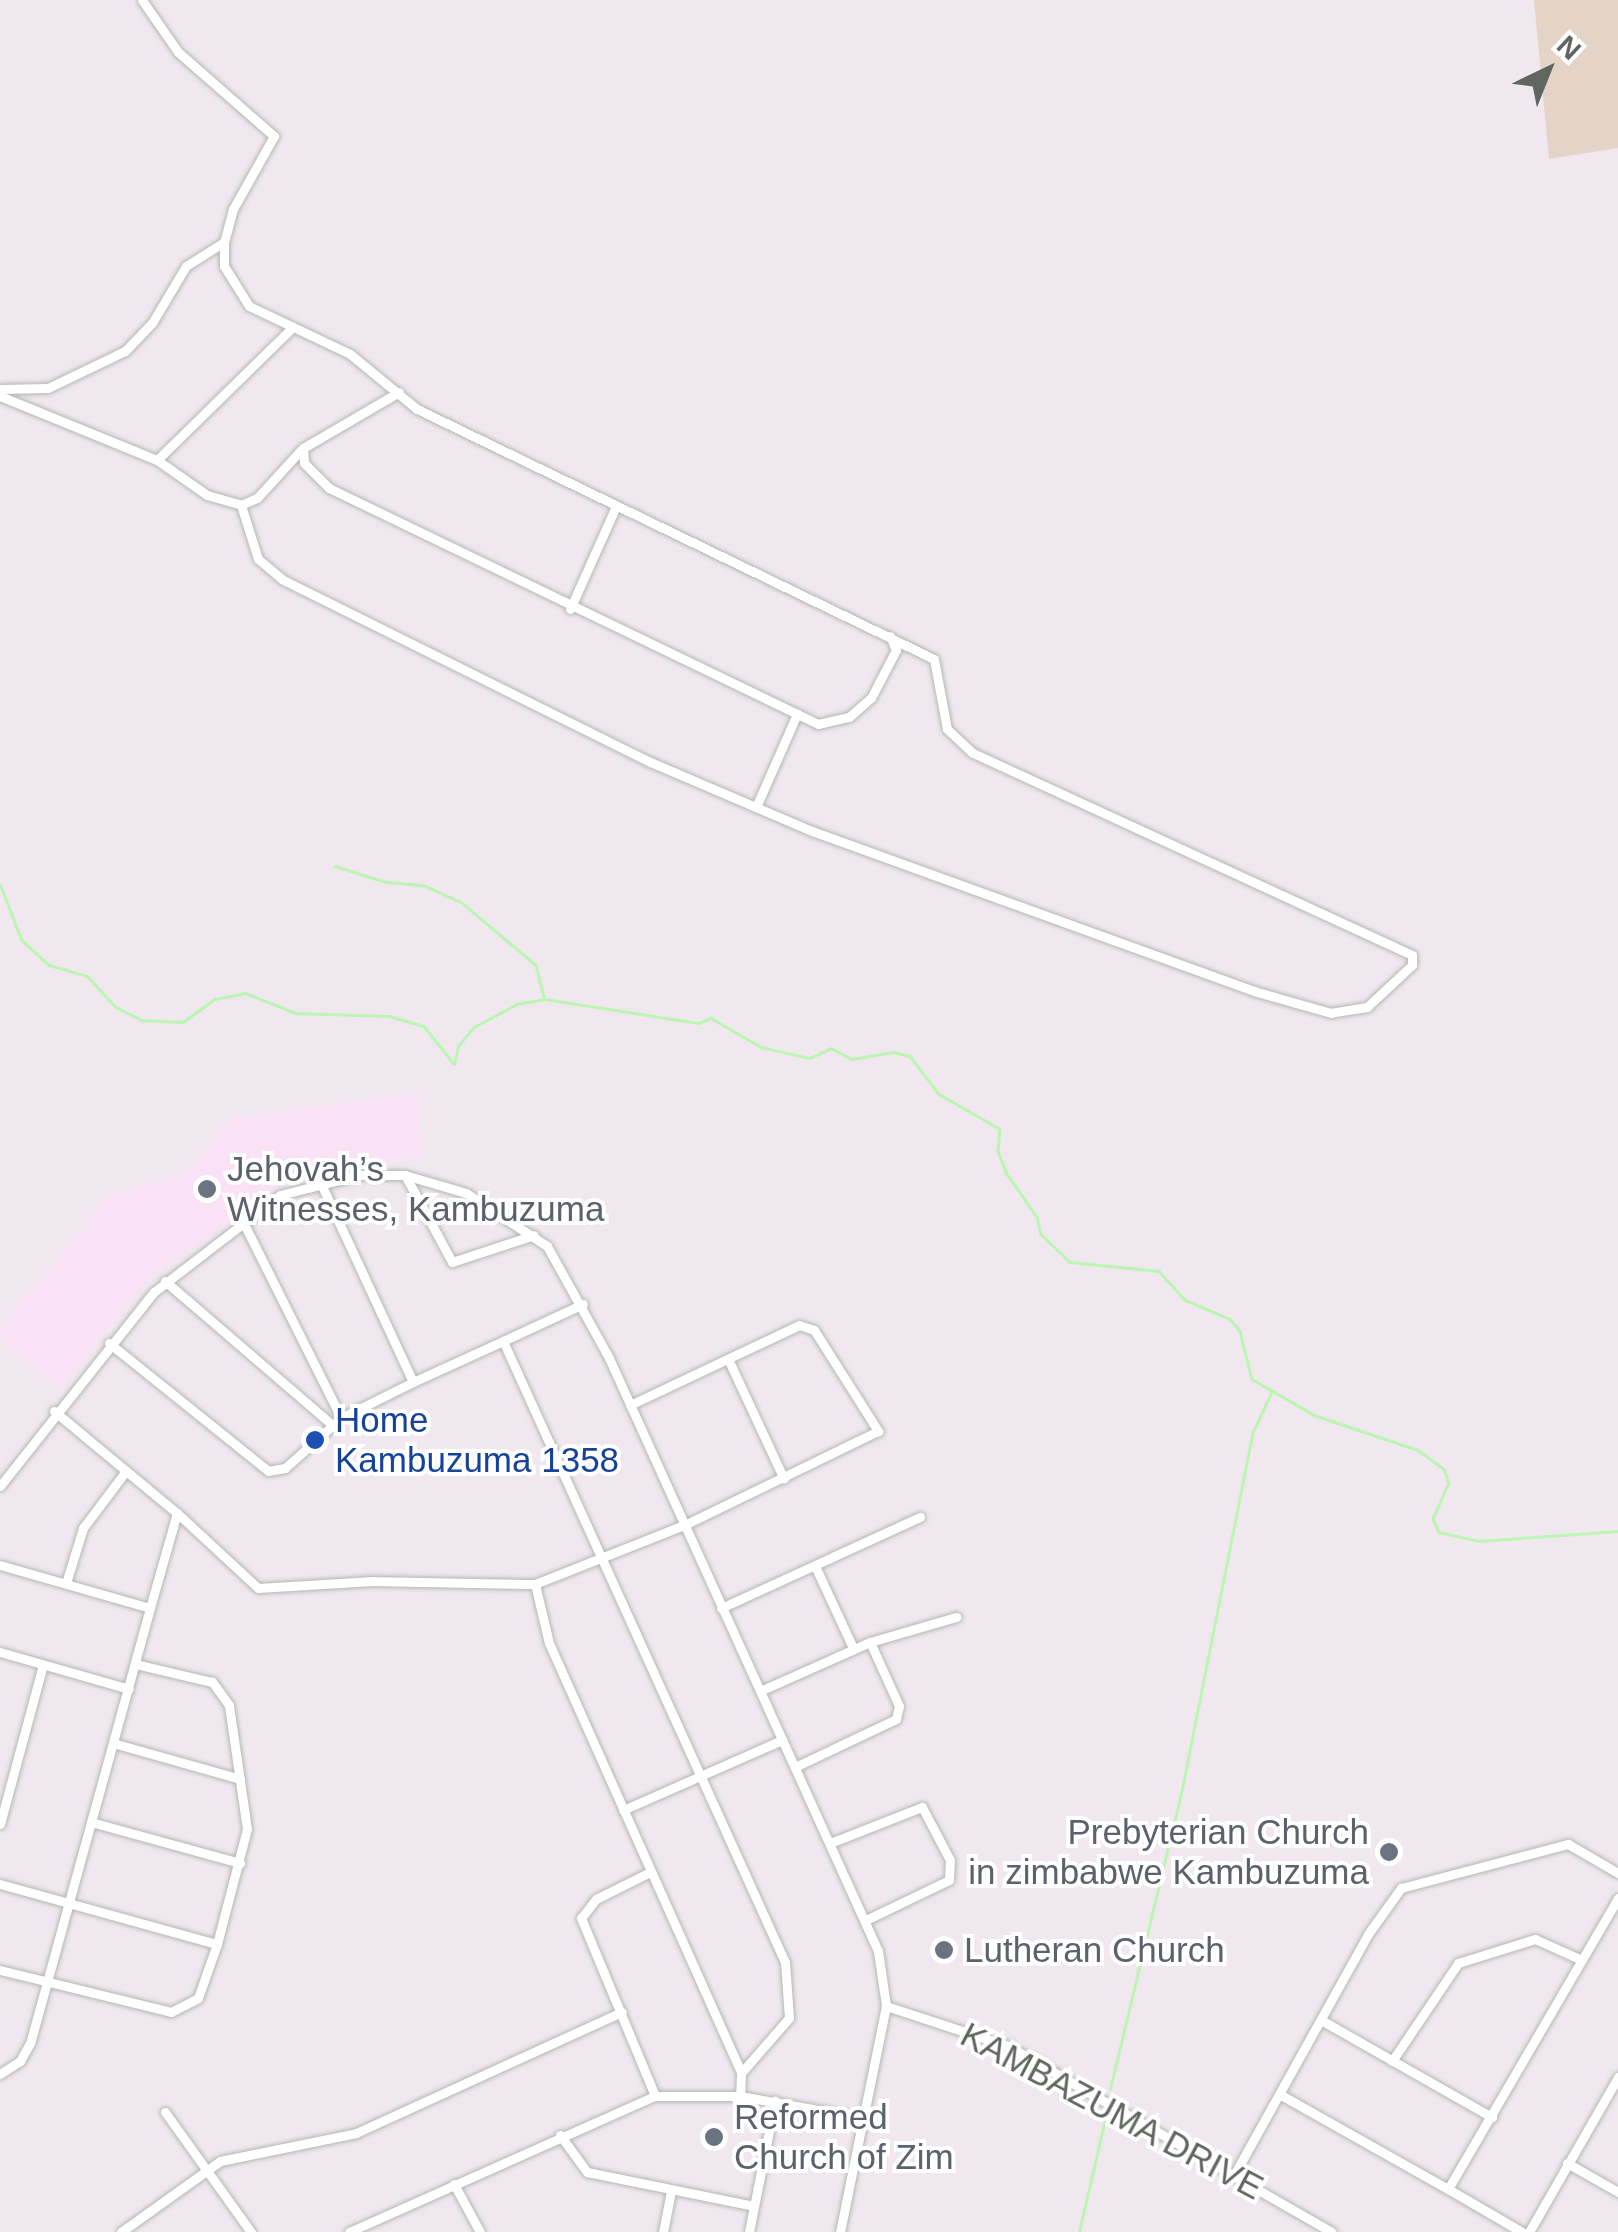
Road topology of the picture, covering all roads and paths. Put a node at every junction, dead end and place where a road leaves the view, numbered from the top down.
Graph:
1 (142, 0) edge
2 (224, 242) junction
3 (293, 327) junction
4 (0, 392) edge
5 (398, 392) junction
6 (303, 448) junction
7 (157, 460) junction
8 (241, 505) junction
9 (616, 506) junction
10 (570, 609) junction
11 (890, 636) junction
12 (797, 714) junction
13 (756, 807) junction
14 (405, 1175) junction
15 (320, 1182) junction
16 (242, 1220) junction
17 (534, 1235) junction
18 (165, 1281) junction
19 (583, 1304) junction
20 (503, 1341) junction
21 (110, 1343) junction
22 (728, 1359) junction
23 (413, 1382) junction
24 (630, 1405) junction
25 (54, 1411) junction
26 (336, 1421) junction
27 (126, 1470) junction
28 (784, 1479) junction
29 (0, 1486) edge
30 (177, 1513) junction
31 (920, 1517) dead end
32 (684, 1525) junction
33 (601, 1561) junction
34 (0, 1565) edge
35 (814, 1566) junction
36 (66, 1583) junction
37 (535, 1584) junction
38 (150, 1608) junction
39 (720, 1608) junction
40 (956, 1617) dead end
41 (870, 1642) junction
42 (853, 1648) junction
43 (0, 1652) edge
44 (136, 1664) junction
45 (44, 1665) junction
46 (128, 1689) junction
47 (760, 1691) junction
48 (782, 1740) junction
49 (113, 1743) junction
50 (794, 1767) junction
51 (699, 1776) junction
52 (240, 1778) junction
53 (623, 1810) junction
54 (92, 1822) junction
55 (0, 1824) edge
56 (830, 1843) junction
57 (240, 1862) junction
58 (650, 1872) junction
59 (1618, 1873) edge
60 (0, 1884) edge
61 (1618, 1898) edge
62 (68, 1902) junction
63 (866, 1920) junction
64 (216, 1944) junction
65 (1582, 1960) junction
66 (0, 1970) edge
67 (46, 1982) junction
68 (886, 2006) junction
69 (622, 2012) junction
70 (1321, 2020) junction
71 (1392, 2061) junction
72 (741, 2073) junction
73 (0, 2074) edge
74 (1618, 2077) edge
75 (1614, 2094) edge
76 (1281, 2095) junction
77 (655, 2096) junction
78 (740, 2096) junction
79 (774, 2101) junction
80 (165, 2112) dead end
81 (1492, 2117) junction
82 (864, 2118) junction
83 (560, 2135) junction
84 (1567, 2163) junction
85 (207, 2169) junction
86 (1234, 2175) junction
87 (454, 2184) junction
88 (1448, 2189) junction
89 (671, 2190) junction
90 (1618, 2192) edge
91 (754, 2206) junction
92 (379, 2218) junction
93 (121, 2232) edge
94 (251, 2232) edge
95 (350, 2232) edge
96 (386, 2232) edge
97 (480, 2232) edge
98 (663, 2232) edge
99 (749, 2232) edge
100 (840, 2232) edge
101 (1331, 2232) edge
102 (1522, 2232) edge
103 (1530, 2232) edge

1 - 2 street
2 - 3 street
2 - 4 street
3 - 5 street
3 - 7 street
4 - 7 street
5 - 6 street
5 - 9 street
6 - 8 street
6 - 10 street
7 - 8 street
8 - 13 street
9 - 10 street
9 - 11 street
10 - 12 street
11 - 12 street
11 - 13 street
12 - 13 street
14 - 15 street
14 - 17 street
14 - 17 street
15 - 16 street
15 - 23 street
16 - 18 street
16 - 26 street
17 - 19 street
18 - 21 street
18 - 26 street
19 - 20 street
19 - 24 street
20 - 23 street
20 - 33 street
21 - 25 street
21 - 26 street
22 - 24 street
22 - 28 street
22 - 28 street
23 - 26 street
24 - 32 street
25 - 27 street
25 - 29 street
27 - 30 street
27 - 36 street
28 - 32 street
30 - 37 street
30 - 38 street
31 - 35 street
32 - 33 street
32 - 39 street
33 - 37 street
33 - 51 street
34 - 36 street
35 - 39 street
35 - 42 street
36 - 38 street
37 - 53 street
38 - 44 street
39 - 47 street
40 - 41 street
41 - 42 street
41 - 50 street
42 - 47 street
43 - 45 street
44 - 46 street
44 - 52 street
45 - 46 street
45 - 55 street
46 - 49 street
47 - 48 street
48 - 50 street
48 - 51 street
49 - 52 street
49 - 54 street
50 - 56 street
51 - 53 street
51 - 72 street
52 - 57 street
53 - 58 street
54 - 57 street
54 - 62 street
56 - 63 street
56 - 63 street
57 - 64 street
58 - 69 street
58 - 72 street
59 - 70 street
60 - 62 street
61 - 65 street
62 - 64 street
62 - 67 street
63 - 68 street
64 - 67 street
65 - 71 street
65 - 81 street
66 - 67 street
67 - 73 street
68 - 82 street
68 - 86 street, KAMBAZUMA DRIVE
69 - 77 street
69 - 85 street
70 - 71 street
70 - 76 street
71 - 81 street
72 - 78 street
74 - 75 street
75 - 84 street
76 - 86 street
76 - 88 street
77 - 78 street
77 - 83 street
78 - 79 street
79 - 82 street
79 - 91 street
80 - 85 street
81 - 88 street
82 - 100 street
83 - 87 street
83 - 89 street
84 - 90 street
84 - 103 street
85 - 93 street
85 - 94 street
86 - 101 street, KAMBAZUMA DRIVE
87 - 92 street
87 - 97 street
88 - 102 street
89 - 91 street
89 - 98 street
91 - 99 street
92 - 95 street
92 - 96 street

